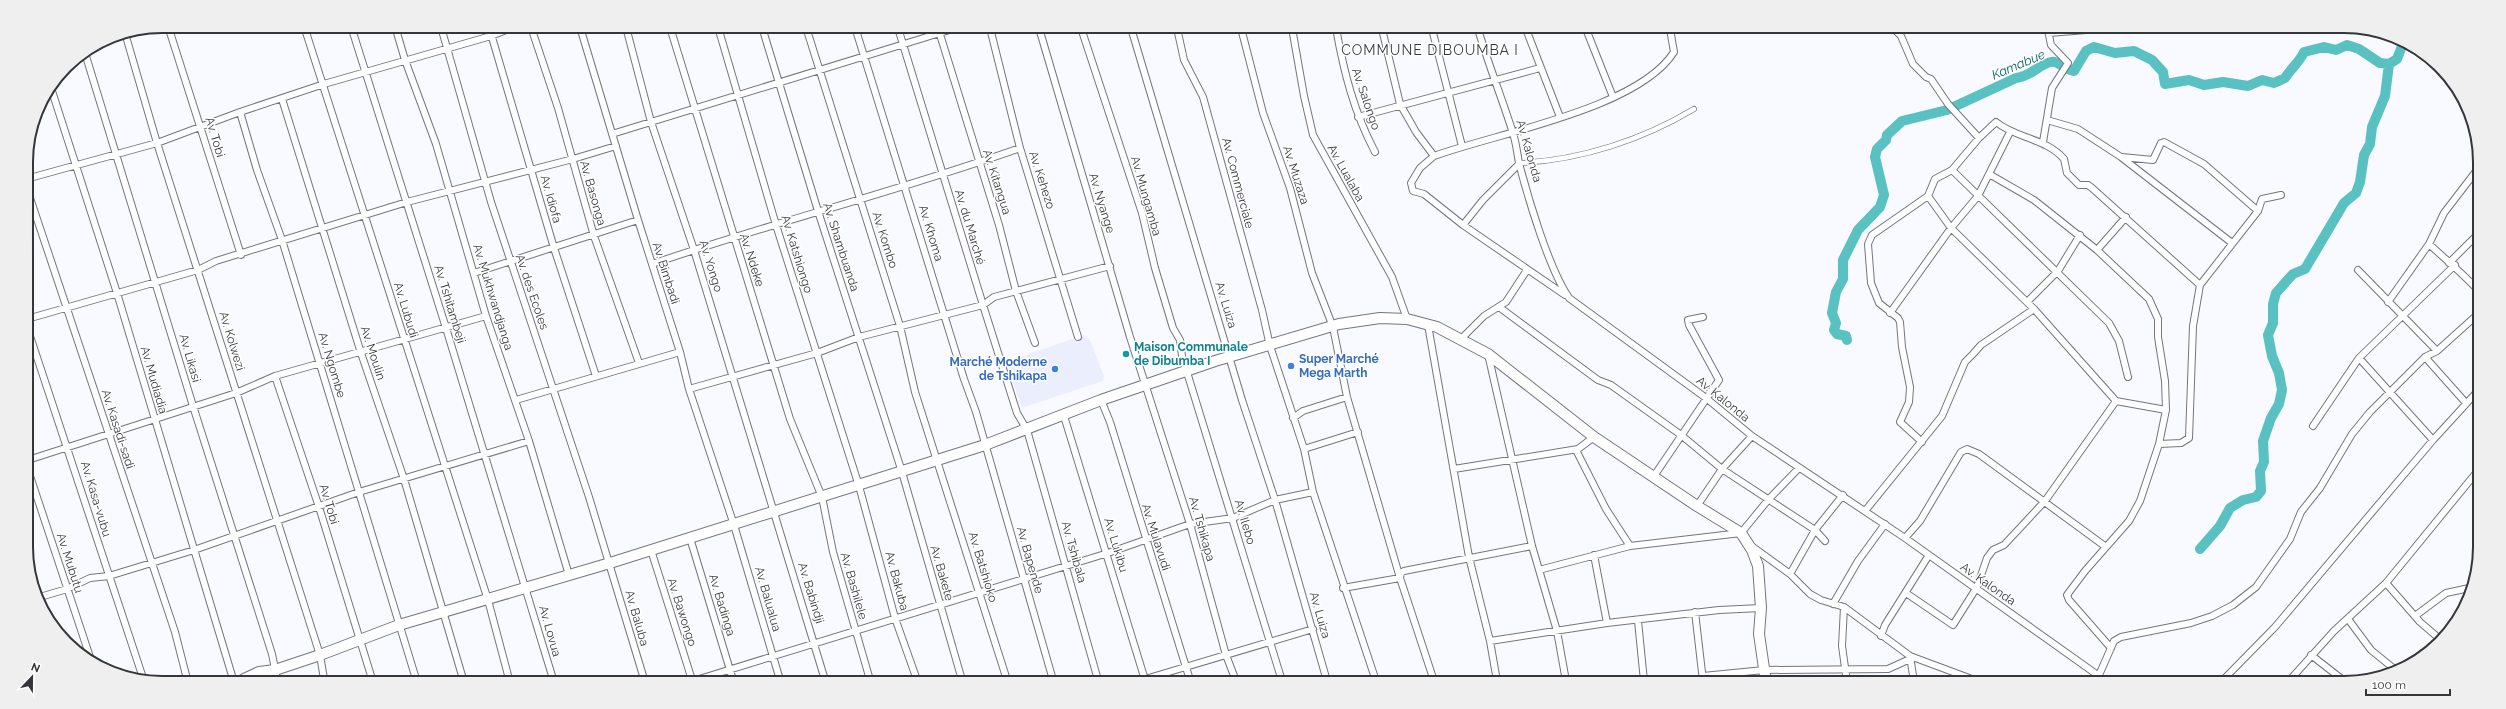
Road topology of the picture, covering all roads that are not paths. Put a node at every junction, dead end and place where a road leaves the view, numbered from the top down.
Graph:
1 (170, 33) edge
2 (306, 33) edge
3 (354, 33) edge
4 (397, 33) edge
5 (443, 33) edge
6 (490, 33) edge
7 (499, 33) edge
8 (533, 33) edge
9 (582, 33) edge
10 (628, 33) edge
11 (672, 33) edge
12 (720, 33) edge
13 (764, 33) edge
14 (808, 33) edge
15 (857, 33) edge
16 (900, 33) edge
17 (931, 33) edge
18 (940, 33) edge
19 (991, 33) edge
20 (1040, 33) edge
21 (1083, 33) edge
22 (1132, 33) edge
23 (1178, 33) edge
24 (1242, 33) edge
25 (1293, 33) edge
26 (1337, 33) edge
27 (1383, 33) edge
28 (1433, 33) edge
29 (1479, 33) edge
30 (1527, 33) edge
31 (1588, 33) edge
32 (1671, 33) edge
33 (1898, 33) edge
34 (2048, 33) edge
35 (491, 36) junction
36 (126, 38) edge
37 (903, 43) junction
38 (448, 48) junction
39 (864, 57) junction
40 (86, 58) edge
41 (405, 60) junction
42 (1540, 68) junction
43 (820, 70) junction
44 (366, 73) junction
45 (1493, 80) junction
46 (778, 82) junction
47 (324, 84) junction
48 (53, 93) edge
49 (1447, 93) junction
50 (738, 96) junction
51 (1613, 97) junction
52 (282, 99) junction
53 (1400, 104) junction
54 (1694, 109) dead end
55 (695, 110) junction
56 (240, 112) junction
57 (1358, 117) junction
58 (1560, 117) junction
59 (2047, 120) junction
60 (651, 122) junction
61 (200, 126) junction
62 (1513, 131) junction
63 (2010, 132) junction
64 (612, 134) junction
65 (1979, 138) junction
66 (2043, 142) junction
67 (157, 143) junction
68 (616, 146) junction
69 (1462, 146) junction
70 (1020, 148) junction
71 (1375, 152) dead end
72 (116, 154) junction
73 (1434, 156) junction
74 (2121, 157) junction
75 (573, 160) junction
76 (979, 163) junction
77 (1520, 163) junction
78 (75, 166) junction
79 (531, 170) junction
80 (1952, 170) junction
81 (943, 174) junction
82 (1989, 174) junction
83 (2473, 175) edge
84 (33, 178) edge
85 (485, 182) junction
86 (905, 186) junction
87 (449, 191) junction
88 (2281, 195) dead end
89 (1928, 196) junction
90 (1978, 196) junction
91 (860, 199) junction
92 (407, 202) junction
93 (33, 207) edge
94 (818, 211) junction
95 (2258, 211) junction
96 (366, 215) junction
97 (2126, 216) junction
98 (638, 220) junction
99 (776, 225) junction
100 (1463, 225) junction
101 (324, 228) junction
102 (1950, 228) junction
103 (2080, 235) junction
104 (594, 236) junction
105 (734, 238) junction
106 (282, 240) junction
107 (2473, 240) edge
108 (2232, 243) junction
109 (2428, 244) junction
110 (554, 248) junction
111 (694, 250) junction
112 (2097, 250) junction
113 (241, 255) junction
114 (510, 262) junction
115 (652, 264) junction
116 (2452, 264) junction
117 (1110, 266) junction
118 (198, 270) junction
119 (1527, 270) junction
120 (2358, 270) dead end
121 (2058, 271) junction
122 (474, 273) junction
123 (1061, 278) junction
124 (156, 281) junction
125 (2200, 285) junction
126 (2473, 285) edge
127 (1016, 291) junction
128 (117, 293) junction
129 (1569, 298) junction
130 (2027, 302) junction
131 (2388, 302) junction
132 (983, 305) junction
133 (67, 307) junction
134 (1499, 307) junction
135 (2034, 309) junction
136 (1890, 313) junction
137 (944, 314) junction
138 (486, 316) junction
139 (1703, 316) dead end
140 (2402, 316) junction
141 (33, 317) edge
142 (1407, 319) junction
143 (2473, 319) edge
144 (1428, 325) junction
145 (900, 326) junction
146 (1333, 327) junction
147 (446, 328) junction
148 (859, 337) junction
149 (1078, 337) dead end
150 (1461, 339) junction
151 (404, 340) junction
152 (1035, 343) dead end
153 (33, 344) edge
154 (1270, 346) junction
155 (2437, 351) junction
156 (680, 352) junction
157 (361, 353) junction
158 (817, 353) junction
159 (1488, 354) junction
160 (1229, 356) junction
161 (2424, 357) junction
162 (2359, 358) junction
163 (320, 363) junction
164 (639, 363) junction
165 (774, 365) junction
166 (1188, 370) junction
167 (275, 376) junction
168 (596, 376) junction
169 (732, 376) junction
170 (2128, 377) dead end
171 (1144, 384) junction
172 (554, 388) junction
173 (689, 389) junction
174 (2391, 391) junction
175 (236, 393) junction
176 (2473, 396) edge
177 (1347, 397) junction
178 (1706, 398) junction
179 (516, 400) junction
180 (1101, 400) junction
181 (2116, 401) junction
182 (2466, 403) junction
183 (193, 406) junction
184 (2166, 410) junction
185 (1064, 416) junction
186 (1293, 418) junction
187 (154, 420) junction
188 (2312, 426) dead end
189 (1027, 430) junction
190 (1358, 432) junction
191 (109, 435) junction
192 (1681, 435) junction
193 (1752, 436) junction
194 (1594, 437) junction
195 (2433, 440) junction
196 (529, 441) junction
197 (1922, 442) junction
198 (2159, 444) junction
199 (68, 445) junction
200 (985, 445) junction
201 (1304, 449) junction
202 (1576, 450) junction
203 (484, 455) junction
204 (33, 458) edge
205 (1513, 458) junction
206 (938, 460) junction
207 (445, 468) junction
208 (1799, 468) junction
209 (1454, 469) junction
210 (1722, 469) junction
211 (902, 472) junction
212 (1654, 476) junction
213 (2473, 477) edge
214 (404, 479) junction
215 (33, 485) edge
216 (859, 486) junction
217 (359, 492) junction
218 (1313, 492) junction
219 (1843, 495) junction
220 (822, 497) junction
221 (1275, 500) junction
222 (1768, 500) junction
223 (2045, 501) junction
224 (1697, 506) junction
225 (319, 507) junction
226 (1865, 511) junction
227 (775, 512) junction
228 (1232, 518) junction
229 (278, 522) junction
230 (1190, 524) junction
231 (1885, 524) junction
232 (734, 525) junction
233 (1815, 530) junction
234 (1741, 533) junction
235 (234, 537) junction
236 (690, 538) junction
237 (1146, 538) junction
238 (1905, 538) junction
239 (1825, 541) dead end
240 (1748, 542) junction
241 (1532, 546) junction
242 (1630, 546) junction
243 (2106, 548) junction
244 (194, 550) junction
245 (651, 550) junction
246 (1108, 553) junction
247 (1594, 555) junction
248 (1929, 556) junction
249 (1469, 557) junction
250 (150, 562) junction
251 (610, 563) junction
252 (1067, 566) junction
253 (1539, 570) junction
254 (1790, 574) junction
255 (569, 575) junction
256 (109, 576) junction
257 (1400, 578) junction
258 (1024, 580) junction
259 (2386, 583) junction
260 (1977, 587) junction
261 (1344, 588) junction
262 (67, 589) junction
263 (527, 589) junction
264 (2466, 589) edge
265 (980, 592) junction
266 (1906, 593) junction
267 (43, 596) edge
268 (488, 600) junction
269 (939, 604) junction
270 (1833, 604) junction
271 (1844, 607) junction
272 (1761, 608) junction
273 (445, 612) junction
274 (1695, 612) junction
275 (2415, 616) junction
276 (895, 618) junction
277 (2348, 619) junction
278 (1638, 621) junction
279 (1607, 623) junction
280 (399, 625) junction
281 (1313, 629) junction
282 (856, 630) junction
283 (1557, 631) junction
284 (1881, 636) junction
285 (2437, 636) edge
286 (361, 639) junction
287 (1490, 641) junction
288 (815, 643) junction
289 (1270, 643) junction
290 (2111, 648) junction
291 (89, 653) edge
292 (320, 655) junction
293 (773, 655) junction
294 (1226, 655) junction
295 (2311, 655) junction
296 (1910, 658) junction
297 (1186, 666) junction
298 (2392, 667) edge
299 (1846, 669) junction
300 (730, 670) junction
301 (1764, 670) junction
302 (142, 674) edge
303 (276, 674) edge
304 (186, 676) edge
305 (232, 676) edge
306 (250, 676) edge
307 (324, 676) edge
308 (371, 676) edge
309 (415, 676) edge
310 (462, 676) edge
311 (508, 676) edge
312 (552, 676) edge
313 (643, 676) edge
314 (691, 676) edge
315 (710, 676) edge
316 (732, 676) edge
317 (779, 676) edge
318 (825, 676) edge
319 (869, 676) edge
320 (916, 676) edge
321 (961, 676) edge
322 (1006, 676) edge
323 (1052, 676) edge
324 (1097, 676) edge
325 (1143, 676) edge
326 (1156, 676) edge
327 (1189, 676) edge
328 (1234, 676) edge
329 (1280, 676) edge
330 (1326, 676) edge
331 (1374, 676) edge
332 (1432, 676) edge
333 (1495, 676) edge
334 (1565, 676) edge
335 (1644, 676) edge
336 (1703, 676) edge
337 (1723, 676) edge
338 (1765, 676) edge
339 (1847, 676) edge
340 (1913, 676) edge
341 (1962, 676) edge
342 (2100, 676) joint
343 (2227, 676) edge
344 (2293, 676) edge
345 (2338, 676) edge

1 - 61 street, Av. Tobi
2 - 47 street, Av. Lubudi
3 - 44 street, Av. Tshitambeji
4 - 41 street, Av. Mukhwandjanga
5 - 38 street, Av. des Ecoles
6 - 35 street, Av. Idiofa
7 - 35 street
8 - 75 street, Av. Basonga
9 - 64 street, Av. Bimbadi
10 - 60 street, Av. Yongo
11 - 55 street, Av. Ndeke
12 - 50 street, Av. Katshiongo
13 - 46 street, Av. Shambuanda
14 - 43 street, Av. Kombo
15 - 39 street, Av. Khoma
16 - 37 street, Av. du Marché
17 - 37 street
18 - 76 street, Av. Kitangua
19 - 70 street, Av. Kehezo
20 - 117 street, Av. Nyange
21 - 166 street, Av. Mungamba
22 - 160 street, Av. Luiza
23 - 154 street, Av. Commerciale
24 - 146 street, Av. Muzaza
25 - 142 street, Av. Lualaba
26 - 57 street, Av. Salongo
27 - 53 street
28 - 49 street
29 - 45 street, Av. Kalonda
30 - 42 street
31 - 51 street
32 - 51 street
33 - 65 street
34 - 59 street
35 - 38 street
35 - 79 street, Av. Idiofa
36 - 67 street, Av. Kolwezi
37 - 39 street
37 - 81 street, Av. du Marché
38 - 41 street
38 - 85 street, Av. des Ecoles
39 - 43 street
39 - 86 street, Av. Khoma
40 - 72 street, Av. Likasi
41 - 44 street
41 - 87 street, Av. Mukhwandjanga
42 - 45 street
42 - 58 street
43 - 46 street
43 - 91 street, Av. Kombo
44 - 47 street
44 - 92 street, Av. Tshitambeji
45 - 49 street
45 - 62 street, Av. Kalonda
46 - 50 street
46 - 94 street, Av. Shambuanda
47 - 52 street
47 - 96 street, Av. Lubudi
48 - 78 street, Av. Mudiadia
49 - 53 street
49 - 69 street
50 - 55 street
50 - 99 street, Av. Katshiongo
51 - 58 street
52 - 56 street
52 - 101 street, Av. Moulin
53 - 57 street
53 - 73 street
54 - 77 street
55 - 60 street
55 - 105 street, Av. Ndeke
56 - 61 street
56 - 106 street, Av. Ngombe
57 - 71 street, Av. Salongo
58 - 62 street
59 - 66 street
59 - 74 street
60 - 64 street
60 - 111 street, Av. Yongo
61 - 67 street
61 - 113 street, Av. Tobi
62 - 69 street
62 - 77 street, Av. Kalonda
63 - 65 street
63 - 66 street
63 - 82 street
64 - 68 street, Av. Bimbadi
65 - 80 street
66 - 97 street
67 - 72 street
67 - 118 street, Av. Kolwezi
68 - 75 street
68 - 98 street, Av. Bimbadi
69 - 73 street
70 - 76 street
70 - 123 street, Av. Kehezo
72 - 78 street
72 - 124 street, Av. Likasi
73 - 100 street
74 - 95 street
74 - 108 street
75 - 79 street
75 - 104 street, Av. Basonga
76 - 81 street
76 - 127 street, Av. Kitangua
77 - 100 street
77 - 129 street, Av. Kalonda
78 - 84 street
78 - 128 street, Av. Mudiadia
79 - 85 street
79 - 110 street, Av. Idiofa
80 - 89 street
80 - 90 street
81 - 86 street
81 - 132 street, Av. du Marché
82 - 90 street
82 - 103 street
83 - 109 street
85 - 87 street
85 - 114 street, Av. des Ecoles
86 - 91 street
86 - 137 street, Av. Khoma
87 - 92 street
87 - 122 street, Av. Mukhwandjanga
88 - 95 street
89 - 102 street
89 - 136 street
90 - 102 street
90 - 121 street
91 - 94 street
91 - 145 street, Av. Kombo
92 - 96 street
92 - 147 street, Av. Tshitambeji
93 - 133 street, Av. Kasadi-sadi
94 - 99 street
94 - 148 street, Av. Shambuanda
95 - 108 street
96 - 101 street
96 - 151 street, Av. Lubudi
97 - 112 street
97 - 125 street
98 - 104 street
98 - 115 street, Av. Bimbadi
99 - 105 street
99 - 158 street, Av. Katshiongo
100 - 119 street
101 - 106 street
101 - 157 street, Av. Moulin
102 - 130 street
102 - 136 street
103 - 112 street
103 - 121 street
104 - 110 street
104 - 164 street, Av. Basonga
105 - 111 street
105 - 165 street, Av. Ndeke
106 - 113 street
106 - 163 street, Av. Ngombe
107 - 116 street
108 - 125 street
109 - 116 street
109 - 131 street
110 - 114 street
110 - 168 street, Av. Idiofa
111 - 115 street
111 - 169 street, Av. Yongo
112 - 184 street
113 - 118 street
114 - 122 street
114 - 172 street, Av. des Ecoles
115 - 156 street, Av. Bimbadi
116 - 126 street
116 - 140 street
117 - 123 street
117 - 171 street, Av. Nyange
118 - 124 street
118 - 175 street, Av. Kolwezi
119 - 129 street
119 - 134 street
120 - 131 street
121 - 130 street
121 - 170 street
122 - 138 street, Av. Mukhwandjanga
123 - 127 street
123 - 149 street, Av. Kehezo
124 - 128 street
124 - 183 street, Av. Likasi
125 - 198 street
127 - 132 street
127 - 152 street, Av. Kitangua
128 - 133 street
128 - 187 street, Av. Mudiadia
129 - 178 street, Av. Kalonda
130 - 135 street
131 - 140 street
132 - 137 street
132 - 189 street, Av. du Marché
133 - 141 street
133 - 191 street, Av. Kasadi-sadi
134 - 150 street
134 - 192 street
135 - 181 street
135 - 197 street
136 - 197 street
137 - 145 street
137 - 200 street, Av. Khoma
138 - 147 street
138 - 179 street, Av. Mukhwandjanga
139 - 178 street
140 - 155 street
140 - 162 street
142 - 144 highway
142 - 146 highway
143 - 155 street
144 - 150 highway
144 - 209 street
145 - 148 street
145 - 206 street, Av. Kombo
146 - 154 highway
146 - 177 street, Av. Muzaza
147 - 151 street
147 - 203 street, Av. Tshitambeji
148 - 158 street
148 - 211 street, Av. Shambuanda
150 - 159 highway
151 - 157 street
151 - 207 street, Av. Lubudi
153 - 199 street, Av. Kasa-vubu
154 - 160 highway
154 - 186 street, Av. Commerciale
155 - 161 street
156 - 164 street
156 - 173 street, Av. Bimbadi
157 - 163 street
157 - 214 street, Av. Moulin
158 - 165 street
158 - 216 street, Av. Katshiongo
159 - 194 highway
159 - 205 street
160 - 166 highway
160 - 221 street, Av. Luiza
161 - 174 street
161 - 182 street
162 - 174 street
162 - 188 street
163 - 167 street
163 - 217 street, Av. Ngombe
164 - 168 street
165 - 169 street
165 - 220 street, Av. Ndeke
166 - 171 highway
166 - 228 street, Av. Ilebo
167 - 175 street
167 - 225 street, Av. Tobi
168 - 172 street
169 - 173 street
169 - 227 street, Av. Yongo
171 - 180 highway
171 - 230 street, Av. Tshikapa
172 - 179 street
172 - 251 street, Av. des Ecoles
173 - 232 street, Av. Bimbadi
174 - 195 street
174 - 290 street
175 - 183 street
175 - 229 street, Av. Kolwezi
176 - 182 street
177 - 186 street
177 - 190 street, Av. Muzaza
178 - 192 street
178 - 193 street, Av. Kalonda
179 - 196 street, Av. Mukhwandjanga
180 - 185 highway
180 - 237 street, Av. Mulavudi
181 - 184 street
181 - 223 street
182 - 195 street
183 - 187 street
183 - 235 street, Av. Likasi
184 - 198 street
185 - 189 highway
185 - 246 street, Av. Lukibu
186 - 201 street, Av. Commerciale
187 - 191 street
187 - 244 street, Av. Mudiadia
189 - 200 highway
189 - 252 street, Av. Tshibala
190 - 201 street
190 - 257 street, Av. Muzaza
191 - 199 street
191 - 250 street, Av. Kasadi-sadi
192 - 210 street
192 - 212 street
193 - 208 street, Av. Kalonda
193 - 210 street
194 - 202 street
194 - 212 highway
195 - 343 street
196 - 203 street
196 - 255 street, Av. Mukhwandjanga
197 - 226 street
198 - 243 street
199 - 204 street
199 - 256 street, Av. Kasa-vubu
200 - 206 highway
200 - 258 street, Av. Bapende
201 - 218 street, Av. Commerciale
202 - 205 street
202 - 242 street
203 - 207 street
203 - 263 street, Av. Tshitambeji
205 - 209 street
205 - 241 street
206 - 211 highway
206 - 265 street, Av. Batshioko
207 - 214 street
207 - 268 street, Av. Lubudi
208 - 219 street, Av. Kalonda
208 - 222 street
209 - 249 street
210 - 222 street
210 - 224 street
211 - 216 highway
211 - 269 street, Av. Bakete
212 - 224 highway
213 - 259 street
214 - 217 street
214 - 273 street, Av. Moulin
215 - 262 street, Av. Mubutu
216 - 220 highway
216 - 276 street, Av. Bakuba
217 - 225 street
217 - 280 street, Av. Ngombe
218 - 221 street
218 - 261 street, Av. Commerciale
219 - 226 street, Av. Kalonda
219 - 233 street
220 - 227 highway
220 - 282 street, Av. Bashilele
221 - 228 street
221 - 281 street, Av. Luiza
222 - 233 street
222 - 234 street
223 - 238 street
223 - 243 street
223 - 260 street
224 - 234 highway
225 - 229 street
225 - 286 street, Av. Tobi
226 - 231 street, Av. Kalonda
227 - 232 highway
227 - 288 street, Av. Babindji
228 - 230 street
228 - 289 street, Av. Ilebo
229 - 235 street
229 - 292 street, Av. Kolwezi
230 - 237 street
230 - 294 street, Av. Tshikapa
231 - 238 street, Av. Kalonda
231 - 270 street
232 - 236 highway
232 - 293 street, Av. Balualua
233 - 239 street
233 - 254 street
234 - 240 highway
234 - 242 street
235 - 244 street
235 - 303 street, Av. Likasi
236 - 245 highway
236 - 300 street, Av. Badinga
237 - 246 street
237 - 297 street, Av. Mulavudi
238 - 248 street, Av. Kalonda
240 - 254 street
240 - 272 highway
241 - 249 street
241 - 253 street
242 - 247 street
243 - 290 street
244 - 250 street
244 - 305 street, Av. Mudiadia
245 - 251 highway
245 - 314 street, Av. Bawongo
246 - 252 street
246 - 325 street, Av. Lukibu
247 - 253 street
247 - 279 street
248 - 260 street, Av. Kalonda
248 - 266 street
249 - 257 street
249 - 287 street
250 - 256 street
250 - 304 street, Av. Kasadi-sadi
251 - 255 highway
251 - 313 street, Av. Baluba
252 - 258 street
252 - 324 street, Av. Tshibala
253 - 283 street
254 - 270 street
255 - 263 highway
256 - 262 street
256 - 302 street, Av. Kasa-vubu
257 - 261 street
257 - 332 street, Av. Muzaza
258 - 265 street
258 - 323 street, Av. Bapende
259 - 275 street
259 - 277 street
260 - 266 street
260 - 342 street, Av. Kalonda
261 - 331 street, Av. Commerciale
262 - 267 street
262 - 291 street, Av. Mubutu
263 - 268 highway
263 - 312 street, Av. Lovua
264 - 275 street
265 - 269 street
265 - 322 street, Av. Batshioko
266 - 284 street
268 - 273 highway
268 - 311 street, Av. Lubudi
269 - 276 street
269 - 321 street, Av. Bakete
270 - 271 street
271 - 284 street
271 - 299 street
272 - 274 street
272 - 301 highway
273 - 280 highway
273 - 310 street, Av. Moulin
274 - 278 street
274 - 336 street
275 - 285 street
276 - 282 street
276 - 320 street, Av. Bakuba
277 - 295 street
277 - 298 street
278 - 279 street
278 - 335 street
279 - 283 street
280 - 286 highway
280 - 309 street, Av. Ngombe
281 - 289 street
281 - 330 street, Av. Luiza
282 - 288 street
282 - 319 street, Av. Bashilele
283 - 287 street
283 - 334 street
284 - 296 street
286 - 292 highway
286 - 308 street, Av. Tobi
287 - 333 street
288 - 293 street
288 - 318 street, Av. Babindji
289 - 294 street
289 - 329 street, Av. Ilebo
290 - 342 street
292 - 303 highway
292 - 307 street, Av. Kolwezi
293 - 300 street
293 - 317 street, Av. Balualua
294 - 297 street
294 - 328 street, Av. Tshikapa
295 - 344 street
295 - 345 street
296 - 299 street
296 - 340 street
296 - 341 street
297 - 326 street
297 - 327 street, Av. Mulavudi
299 - 301 street
299 - 339 street
300 - 315 street
300 - 316 street, Av. Badinga
301 - 337 street
301 - 338 highway
303 - 306 highway

